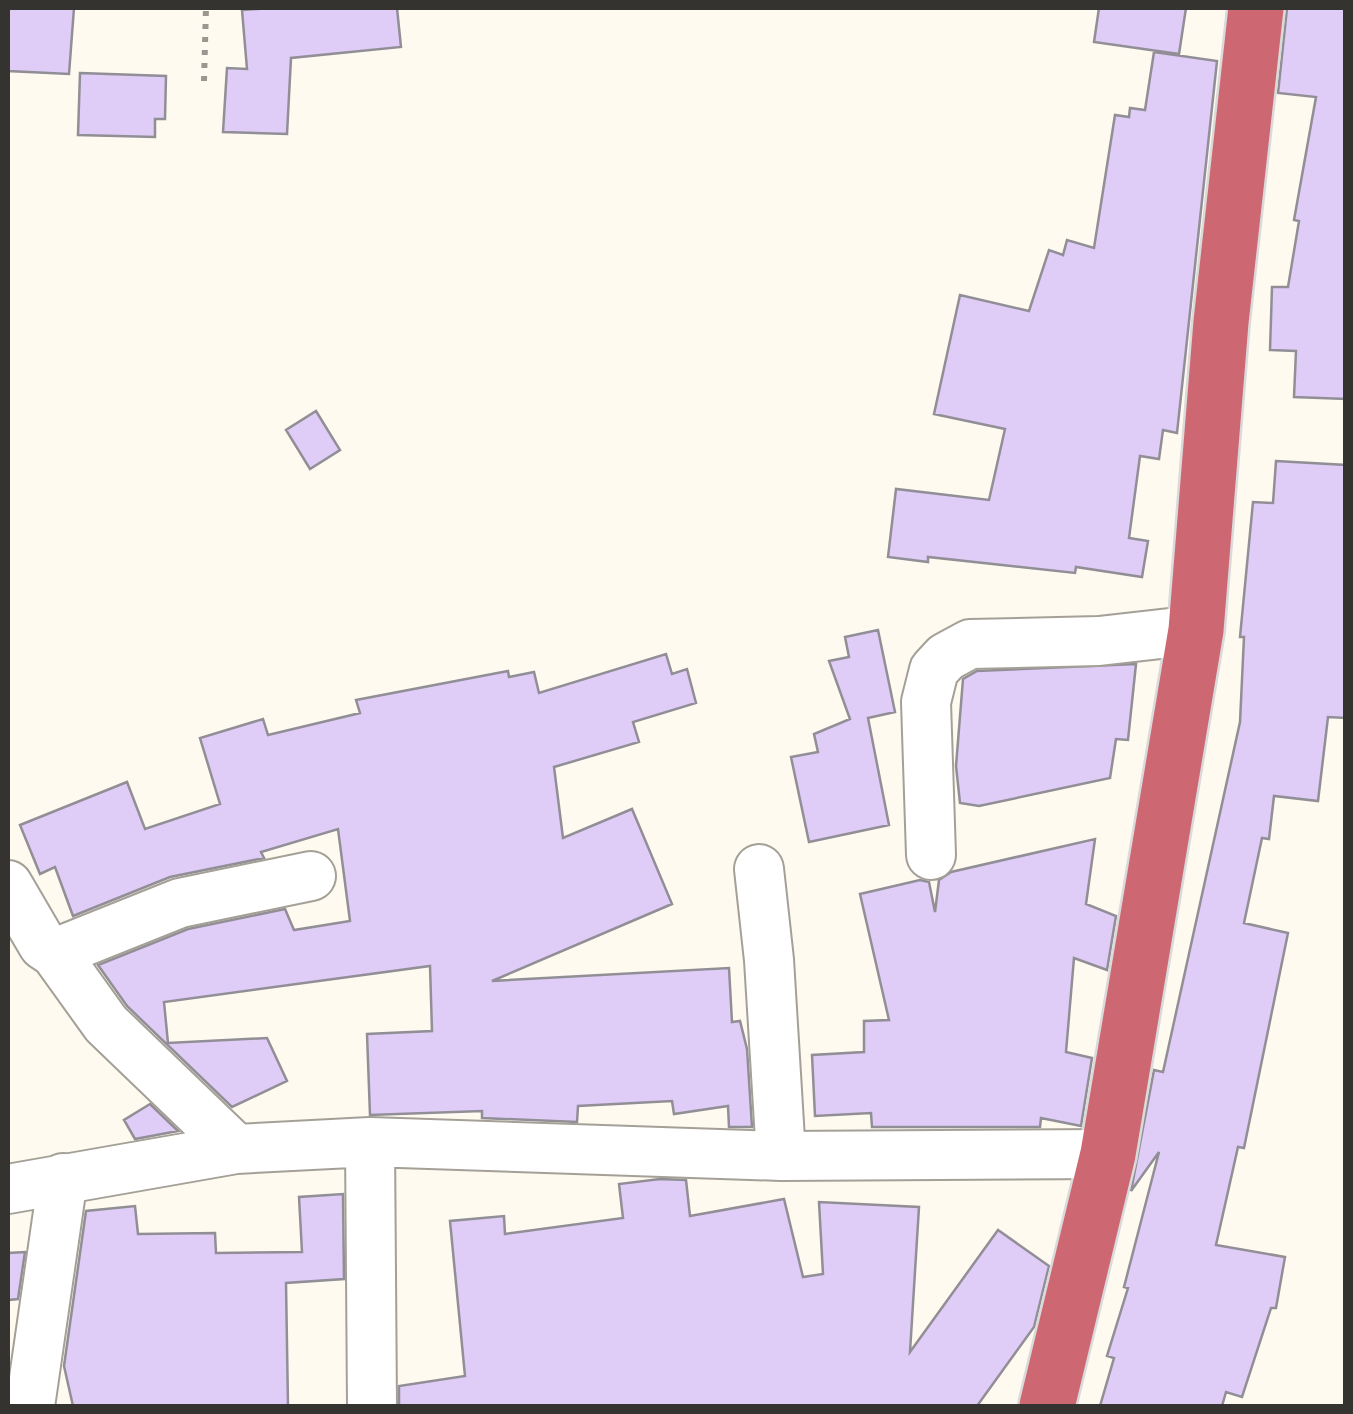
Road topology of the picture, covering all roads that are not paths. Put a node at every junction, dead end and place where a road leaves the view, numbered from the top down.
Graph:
1 (1256, 8) edge
2 (1196, 630) junction
3 (931, 855) dead end
4 (759, 870) dead end
5 (311, 876) dead end
6 (8, 885) edge
7 (55, 953) junction
8 (370, 1142) junction
9 (236, 1149) junction
10 (1108, 1154) junction
11 (780, 1156) junction
12 (63, 1178) junction
13 (8, 1190) edge
14 (30, 1406) edge
15 (372, 1406) edge
16 (1047, 1406) edge

1 - 2 highway
2 - 3 street
2 - 10 highway
4 - 11 street
5 - 7 street
6 - 7 street
7 - 9 street
8 - 9 street
8 - 11 street
8 - 15 street
9 - 12 street
10 - 11 street
10 - 16 highway
12 - 13 street
12 - 14 street

